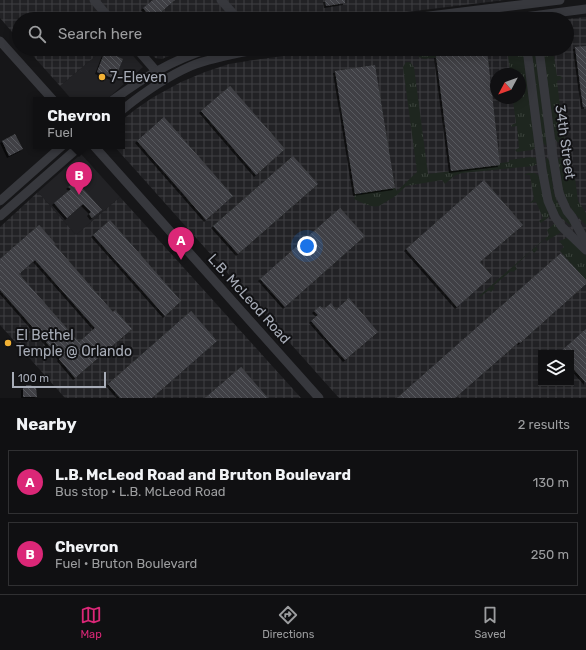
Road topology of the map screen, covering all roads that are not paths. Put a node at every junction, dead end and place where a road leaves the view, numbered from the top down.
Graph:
1 (94, 0) edge
2 (221, 0) edge
3 (560, 0) edge
4 (534, 4) junction
5 (522, 5) junction
6 (586, 9) edge
7 (104, 12) edge
8 (232, 12) edge
9 (464, 12) edge
10 (523, 12) edge
11 (535, 12) edge
12 (567, 12) edge
13 (0, 41) edge
14 (12, 54) edge
15 (13, 56) edge
16 (143, 56) edge
17 (186, 56) edge
18 (227, 56) edge
19 (528, 56) edge
20 (540, 56) edge
21 (156, 71) junction
22 (50, 97) edge
23 (117, 97) edge
24 (125, 108) edge
25 (59, 149) edge
26 (77, 149) edge
27 (97, 149) edge
28 (0, 201) edge
29 (548, 201) junction
30 (0, 216) edge
31 (584, 233) edge
32 (586, 242) edge
33 (586, 250) edge
34 (319, 398) edge

1 - 7 street
2 - 8 street
3 - 4 street
4 - 5 street
4 - 11 street
5 - 9 street
5 - 10 street
6 - 12 street
13 - 14 street
15 - 22 street
16 - 21 street
17 - 21 street
18 - 24 street
19 - 29 street, 34th Street
20 - 31 street, 34th Street
21 - 23 street
25 - 28 street
26 - 30 street
27 - 34 street, L.B. McLeod Road
29 - 31 street, 34th Street
29 - 33 street, 34th Street
31 - 32 street, 34th Street

